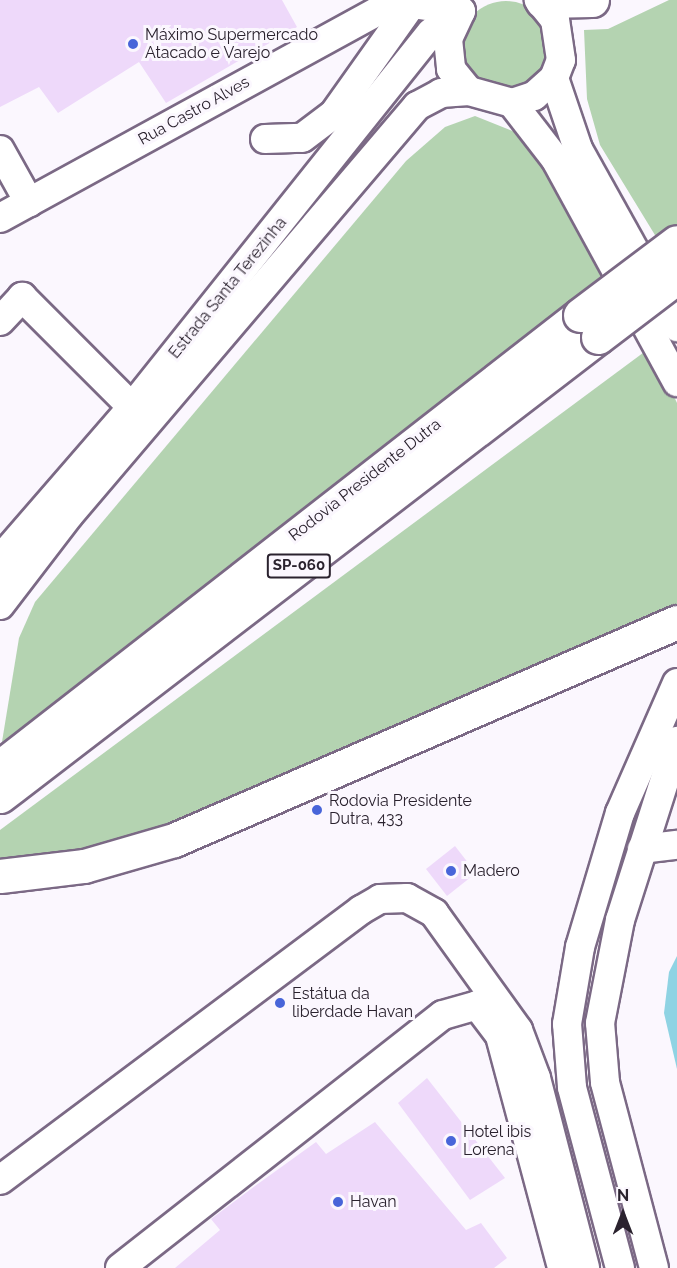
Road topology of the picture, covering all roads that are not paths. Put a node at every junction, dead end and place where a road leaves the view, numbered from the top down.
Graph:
1 (591, 0) edge
2 (540, 1) edge
3 (412, 4) junction
4 (464, 4) edge
5 (554, 78) junction
6 (469, 91) junction
7 (512, 103) junction
8 (266, 139) dead end
9 (0, 150) edge
10 (29, 202) junction
11 (0, 218) edge
12 (677, 242) edge
13 (677, 277) edge
14 (0, 321) edge
15 (589, 326) junction
16 (677, 327) edge
17 (677, 382) edge
18 (132, 407) junction
19 (0, 569) edge
20 (0, 605) edge
21 (677, 622) edge
22 (673, 689) edge
23 (677, 741) edge
24 (0, 767) edge
25 (0, 796) edge
26 (664, 816) edge
27 (677, 845) edge
28 (642, 849) junction
29 (0, 876) edge
30 (0, 1180) edge
31 (120, 1268) edge
32 (562, 1268) edge
33 (585, 1268) edge
34 (620, 1268) edge
35 (654, 1268) edge

1 - 2 highway
2 - 5 street
3 - 4 street, Rua Castro Alves
3 - 8 street
3 - 10 street, Rua Castro Alves
4 - 6 street
4 - 18 street, Estrada Santa Terezinha
5 - 7 street
5 - 16 street
6 - 7 street
6 - 20 street
7 - 17 street
9 - 10 street
10 - 11 street, Rua Castro Alves
12 - 15 highway, Rodovia Presidente Dutra / SP-060, bridge
13 - 15 highway, Rodovia Presidente Dutra / SP-060, bridge
14 - 18 street
15 - 24 highway, Rodovia Presidente Dutra / SP-060
15 - 25 highway, Rodovia Presidente Dutra / SP-060
18 - 19 street, Estrada Santa Terezinha
21 - 29 highway
22 - 34 street
23 - 26 street
26 - 28 street
27 - 28 street
28 - 35 street
30 - 33 street
31 - 32 street

